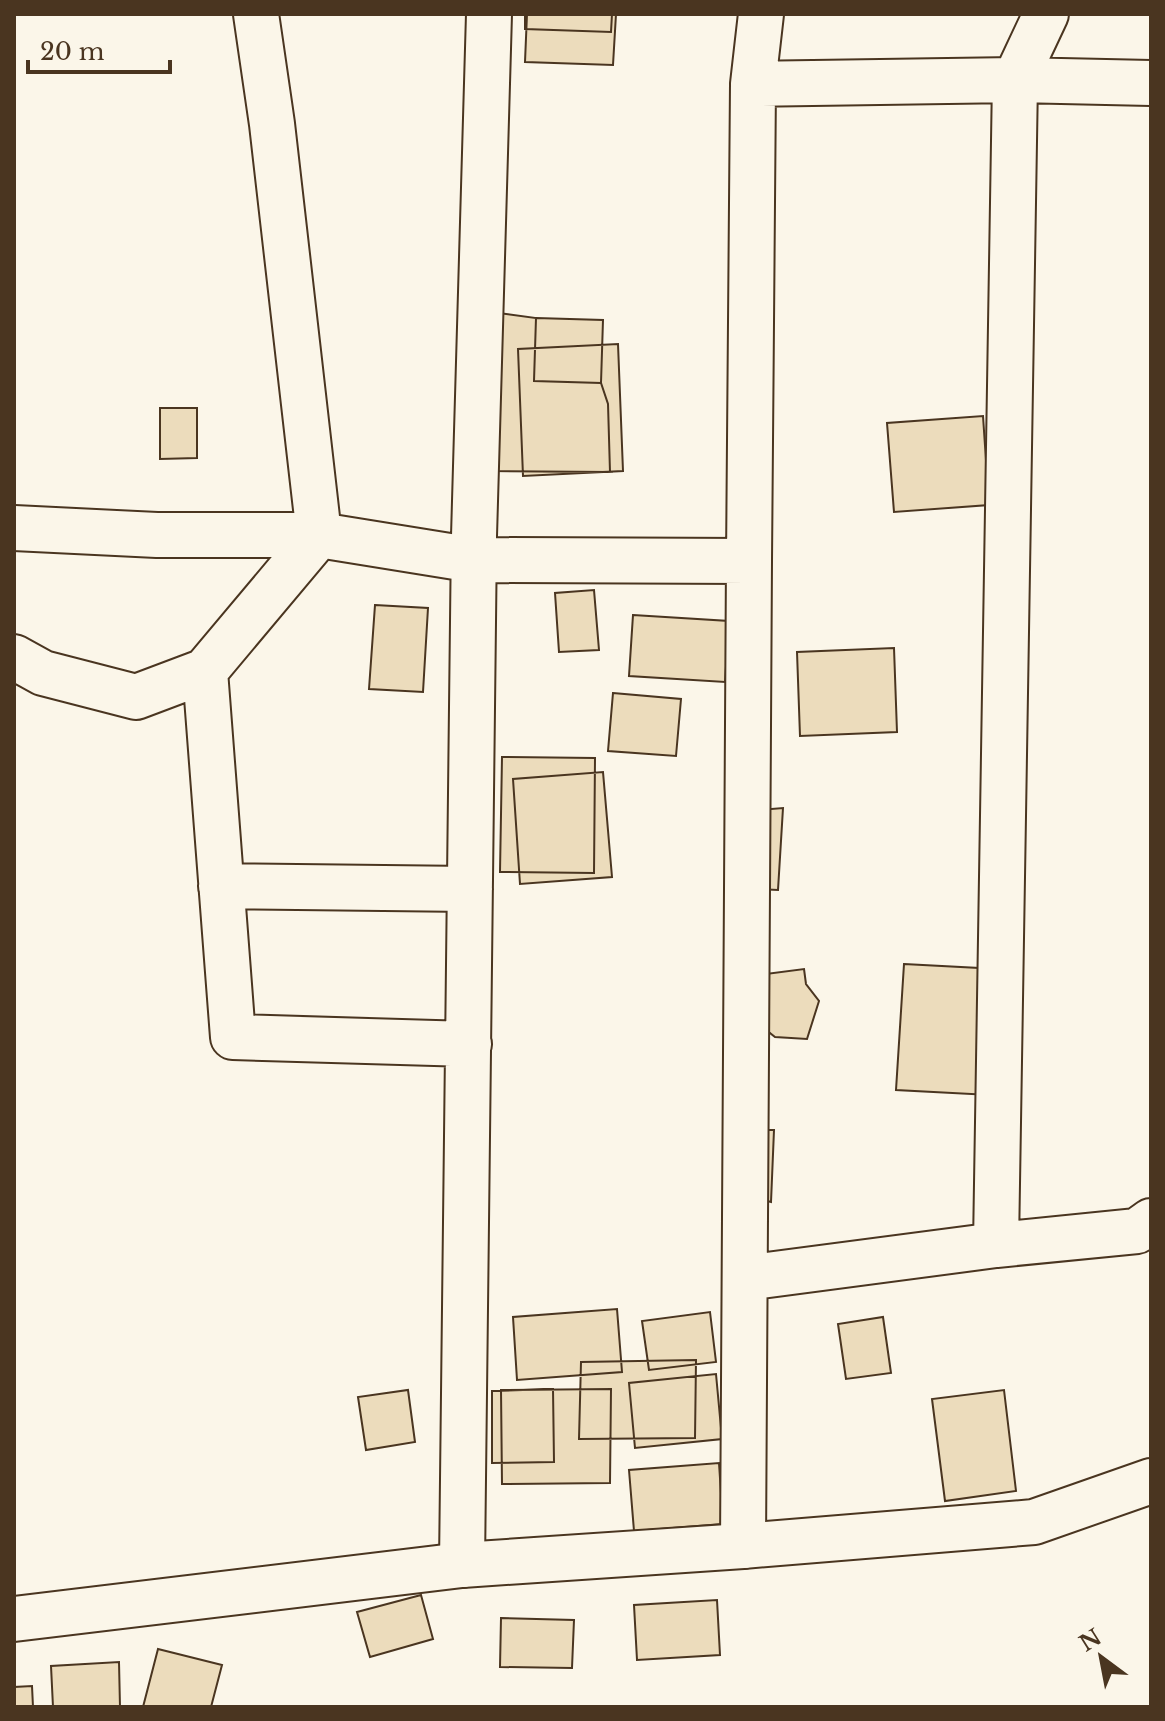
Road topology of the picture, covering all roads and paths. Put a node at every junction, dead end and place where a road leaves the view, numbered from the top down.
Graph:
1 (256, 14) edge
2 (489, 14) edge
3 (761, 14) edge
4 (1046, 14) edge
5 (1015, 80) junction
6 (1151, 83) edge
7 (753, 84) junction
8 (14, 528) edge
9 (319, 535) junction
10 (474, 560) junction
11 (749, 561) junction
12 (14, 657) edge
13 (205, 671) junction
14 (221, 886) junction
15 (470, 889) junction
16 (469, 1044) junction
17 (1151, 1221) edge
18 (996, 1245) junction
19 (745, 1278) junction
20 (1151, 1481) edge
21 (743, 1546) junction
22 (462, 1565) junction
23 (14, 1619) edge

1 - 9 street
2 - 10 street
3 - 7 street
4 - 5 street
5 - 6 street
5 - 7 street
5 - 18 street
7 - 11 street
8 - 9 street
9 - 10 street
9 - 13 street
10 - 11 street
10 - 15 street
11 - 19 street
12 - 13 street
13 - 14 street
14 - 15 street
14 - 16 street
15 - 16 street
16 - 22 street
17 - 18 street
18 - 19 street
19 - 21 street
20 - 21 street
21 - 22 street
22 - 23 street

